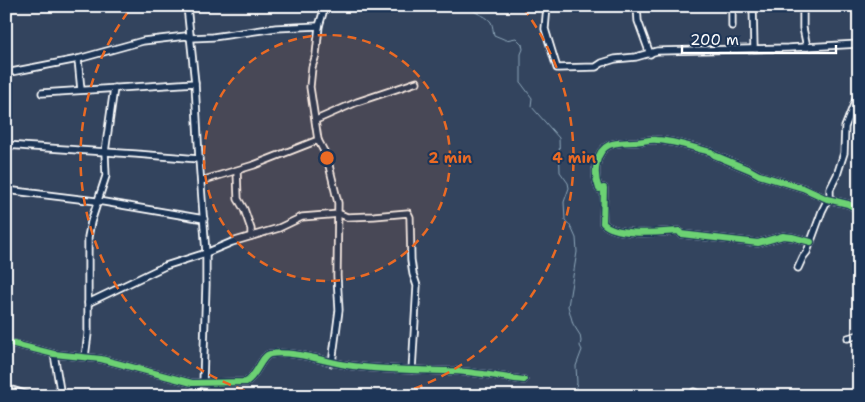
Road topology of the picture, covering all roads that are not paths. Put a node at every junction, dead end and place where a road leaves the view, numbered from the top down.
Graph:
1 (187, 6) edge
2 (325, 6) edge
3 (547, 6) edge
4 (637, 6) edge
5 (732, 6) edge
6 (753, 6) edge
7 (803, 6) edge
8 (320, 26) junction
9 (732, 26) dead end
10 (191, 38) junction
11 (859, 44) edge
12 (807, 47) junction
13 (754, 48) junction
14 (650, 54) junction
15 (78, 59) junction
16 (6, 73) edge
17 (417, 82) dead end
18 (195, 83) junction
19 (114, 88) junction
20 (81, 90) junction
21 (859, 92) edge
22 (42, 93) dead end
23 (316, 120) junction
24 (318, 140) junction
25 (6, 145) edge
26 (105, 152) junction
27 (198, 159) junction
28 (237, 171) junction
29 (201, 180) junction
30 (6, 190) edge
31 (827, 199) junction
32 (98, 202) junction
33 (859, 210) edge
34 (338, 215) junction
35 (204, 219) junction
36 (251, 236) junction
37 (811, 242) junction
38 (206, 253) junction
39 (798, 268) dead end
40 (88, 303) junction
41 (859, 335) edge
42 (848, 338) dead end
43 (6, 342) edge
44 (54, 354) junction
45 (85, 356) junction
46 (332, 363) junction
47 (412, 370) junction
48 (524, 380) dead end
49 (201, 383) junction
50 (6, 388) edge
51 (694, 392) dead end
52 (31, 396) edge
53 (61, 396) edge
54 (194, 396) edge
55 (702, 396) edge

1 - 10 street
2 - 8 street
3 - 14 street
4 - 14 street
5 - 9 street
6 - 13 street
7 - 12 street
8 - 10 street
8 - 23 street
10 - 15 street
10 - 18 street
11 - 12 street
12 - 13 street
13 - 14 street
15 - 16 street
15 - 20 street
17 - 23 street
18 - 19 street
18 - 27 street
19 - 20 street
19 - 26 street
20 - 22 street
21 - 31 street
23 - 24 street
24 - 28 street
24 - 34 street
25 - 26 street
26 - 27 street
26 - 32 street
27 - 29 street
28 - 29 street
28 - 36 street
29 - 35 street
30 - 32 street
31 - 33 street
31 - 37 street
31 - 37 street
32 - 35 street
32 - 40 street
34 - 36 street
34 - 46 street
34 - 47 street
35 - 38 street
36 - 38 street
37 - 39 street
38 - 40 street
38 - 49 street
40 - 45 street
41 - 42 street
43 - 44 street
44 - 45 street
44 - 53 street
45 - 49 street
46 - 47 street
46 - 49 street
47 - 48 street
49 - 54 street
50 - 52 street
51 - 55 street

